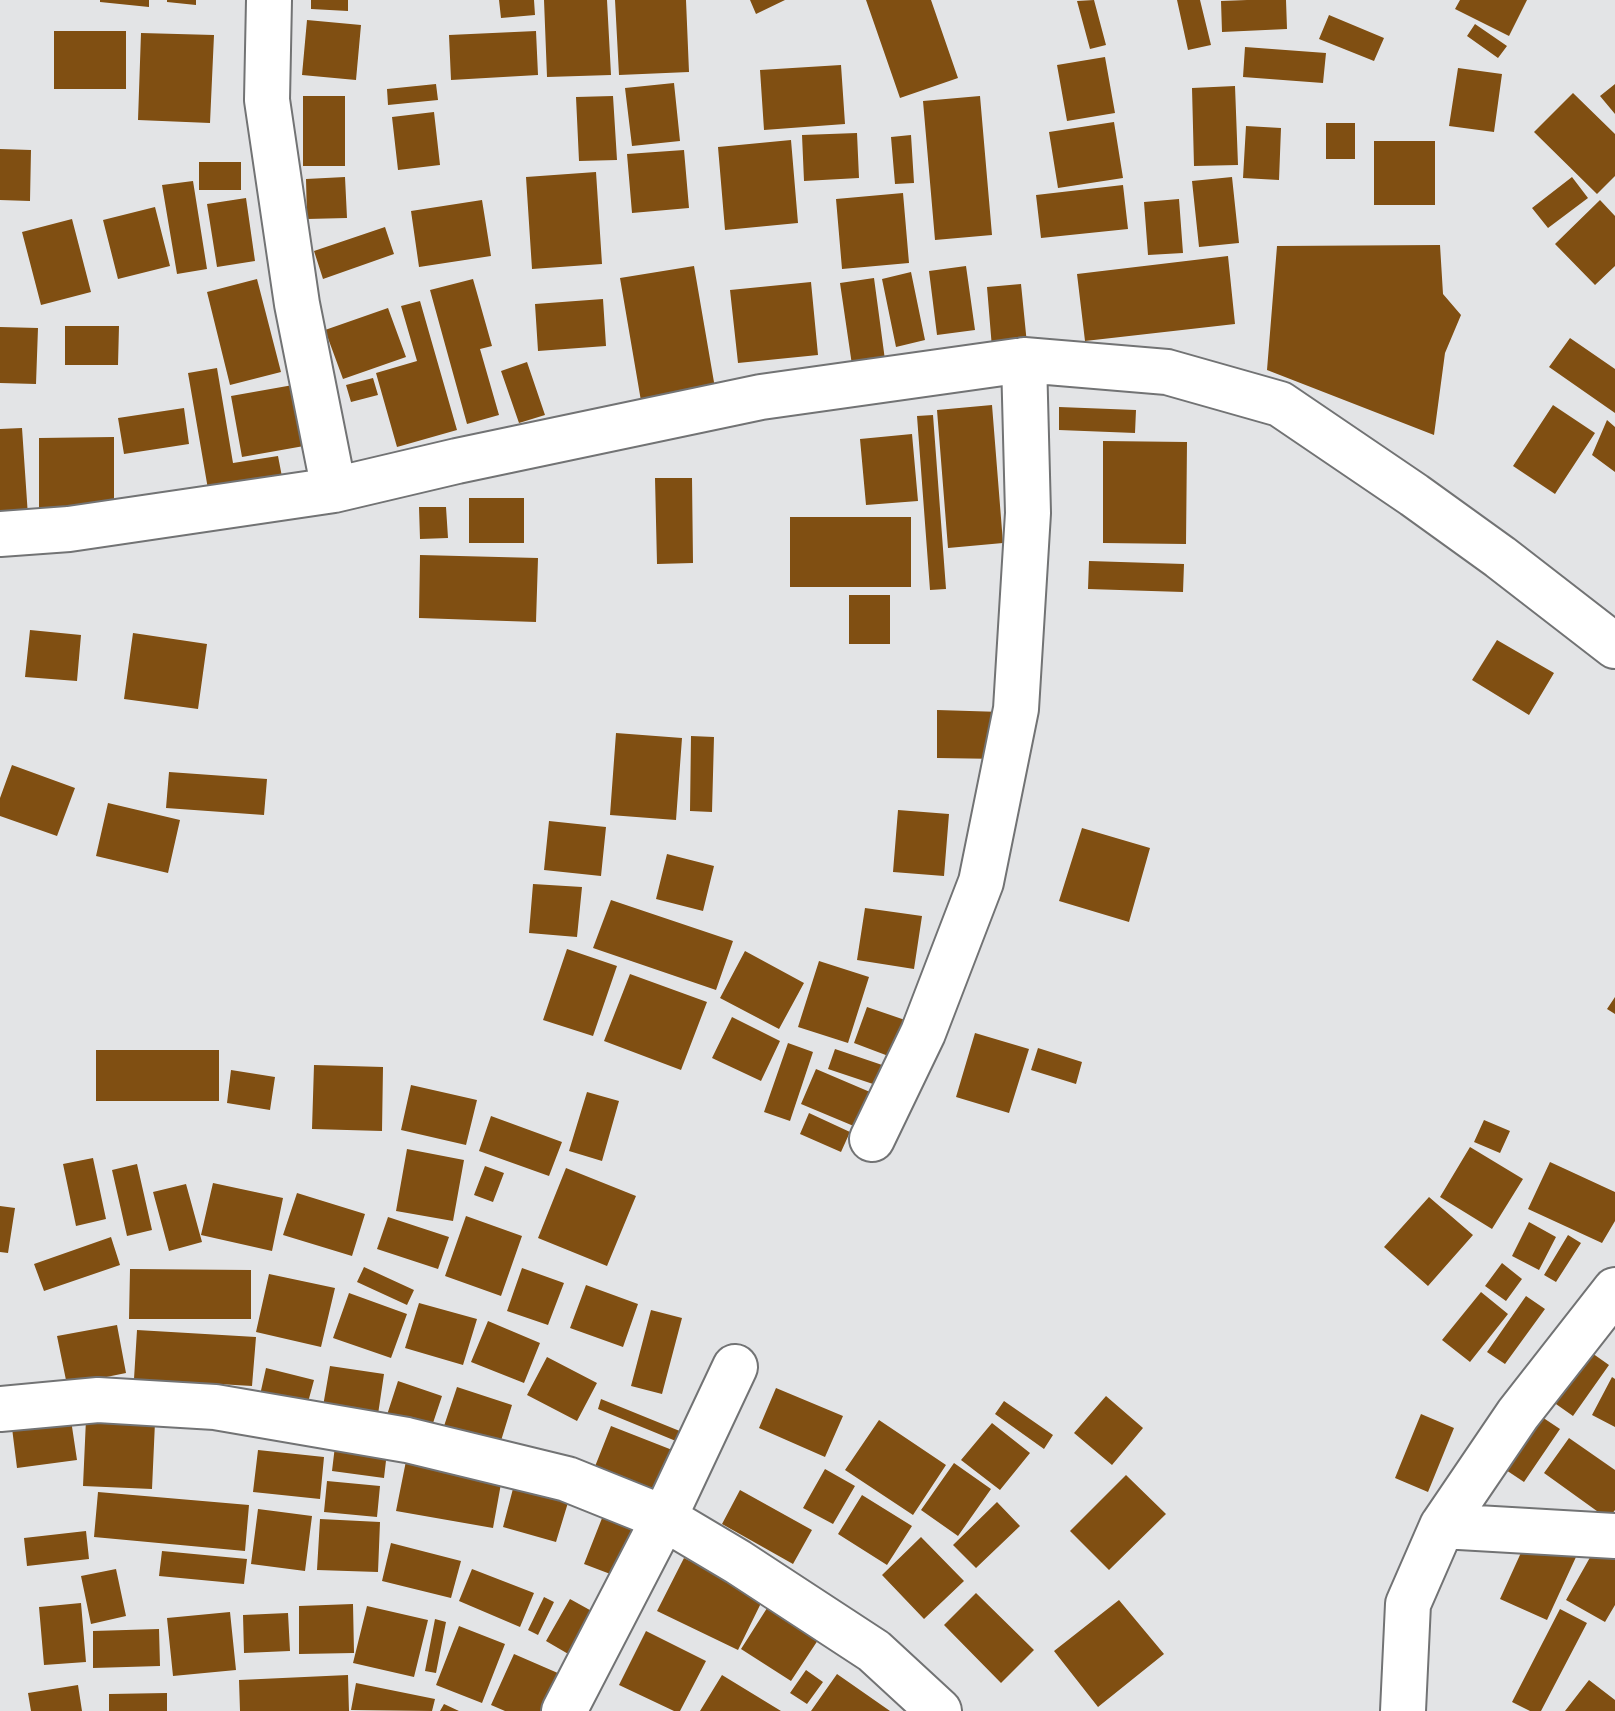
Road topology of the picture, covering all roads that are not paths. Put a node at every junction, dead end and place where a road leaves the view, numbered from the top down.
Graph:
1 (269, 0) edge
2 (1024, 360) junction
3 (334, 490) junction
4 (0, 534) edge
5 (1612, 637) edge
6 (872, 1139) dead end
7 (1615, 1290) edge
8 (735, 1367) dead end
9 (0, 1409) edge
10 (664, 1518) junction
11 (1442, 1526) junction
12 (1615, 1536) edge
13 (564, 1711) edge
14 (939, 1711) edge
15 (1403, 1711) edge

1 - 3 street
2 - 3 street
2 - 5 street
2 - 6 street
3 - 4 street
7 - 11 street
8 - 10 street
9 - 10 street
10 - 13 street
10 - 14 street
11 - 12 street
11 - 15 street

